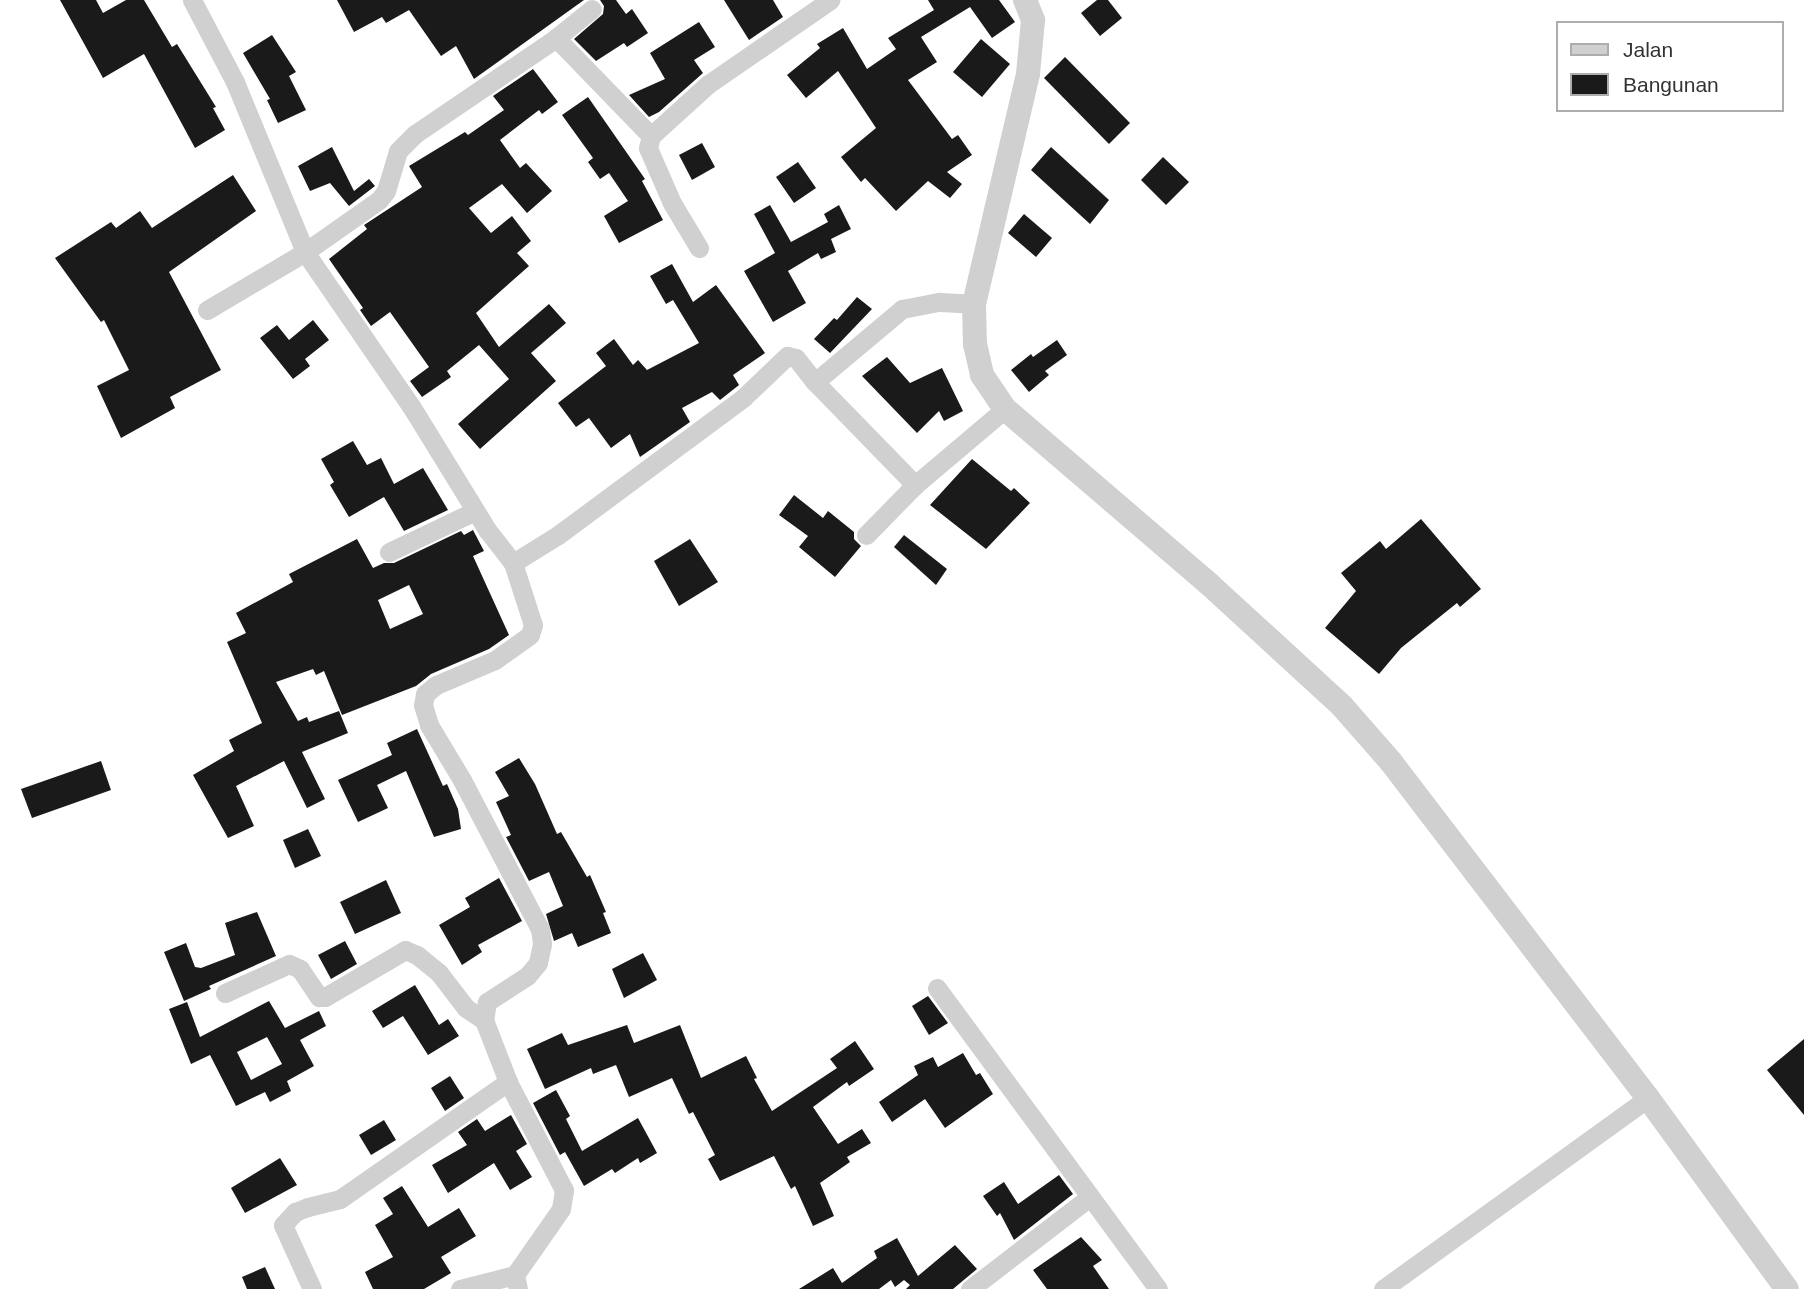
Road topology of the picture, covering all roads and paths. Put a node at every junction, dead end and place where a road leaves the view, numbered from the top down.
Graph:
1 (192, 0) edge
2 (830, 0) edge
3 (1025, 0) edge
4 (592, 9) dead end
5 (556, 38) junction
6 (651, 136) junction
7 (699, 248) dead end
8 (304, 252) junction
9 (974, 303) junction
10 (207, 310) dead end
11 (815, 382) junction
12 (1005, 409) junction
13 (915, 485) junction
14 (475, 510) junction
15 (866, 535) dead end
16 (389, 552) dead end
17 (513, 563) junction
18 (937, 988) dead end
19 (225, 993) dead end
20 (484, 1020) junction
21 (508, 1082) junction
22 (1648, 1098) junction
23 (1090, 1197) junction
24 (517, 1282) edge
25 (1153, 1287) edge
26 (312, 1289) edge
27 (460, 1289) edge
28 (970, 1289) edge
29 (1383, 1289) edge
30 (1787, 1289) edge

1 - 8 street
2 - 6 street
3 - 9 street
4 - 5 street
5 - 6 street
5 - 8 street
6 - 7 street
8 - 10 street
8 - 14 street
9 - 11 street
9 - 12 street
11 - 13 street
11 - 17 street
12 - 13 street
12 - 22 street
13 - 15 street
14 - 16 street
14 - 17 street
17 - 20 street
18 - 23 street
19 - 20 street
20 - 21 street
21 - 24 street
21 - 26 street
22 - 29 street
22 - 30 street
23 - 25 street
23 - 28 street
24 - 27 street

